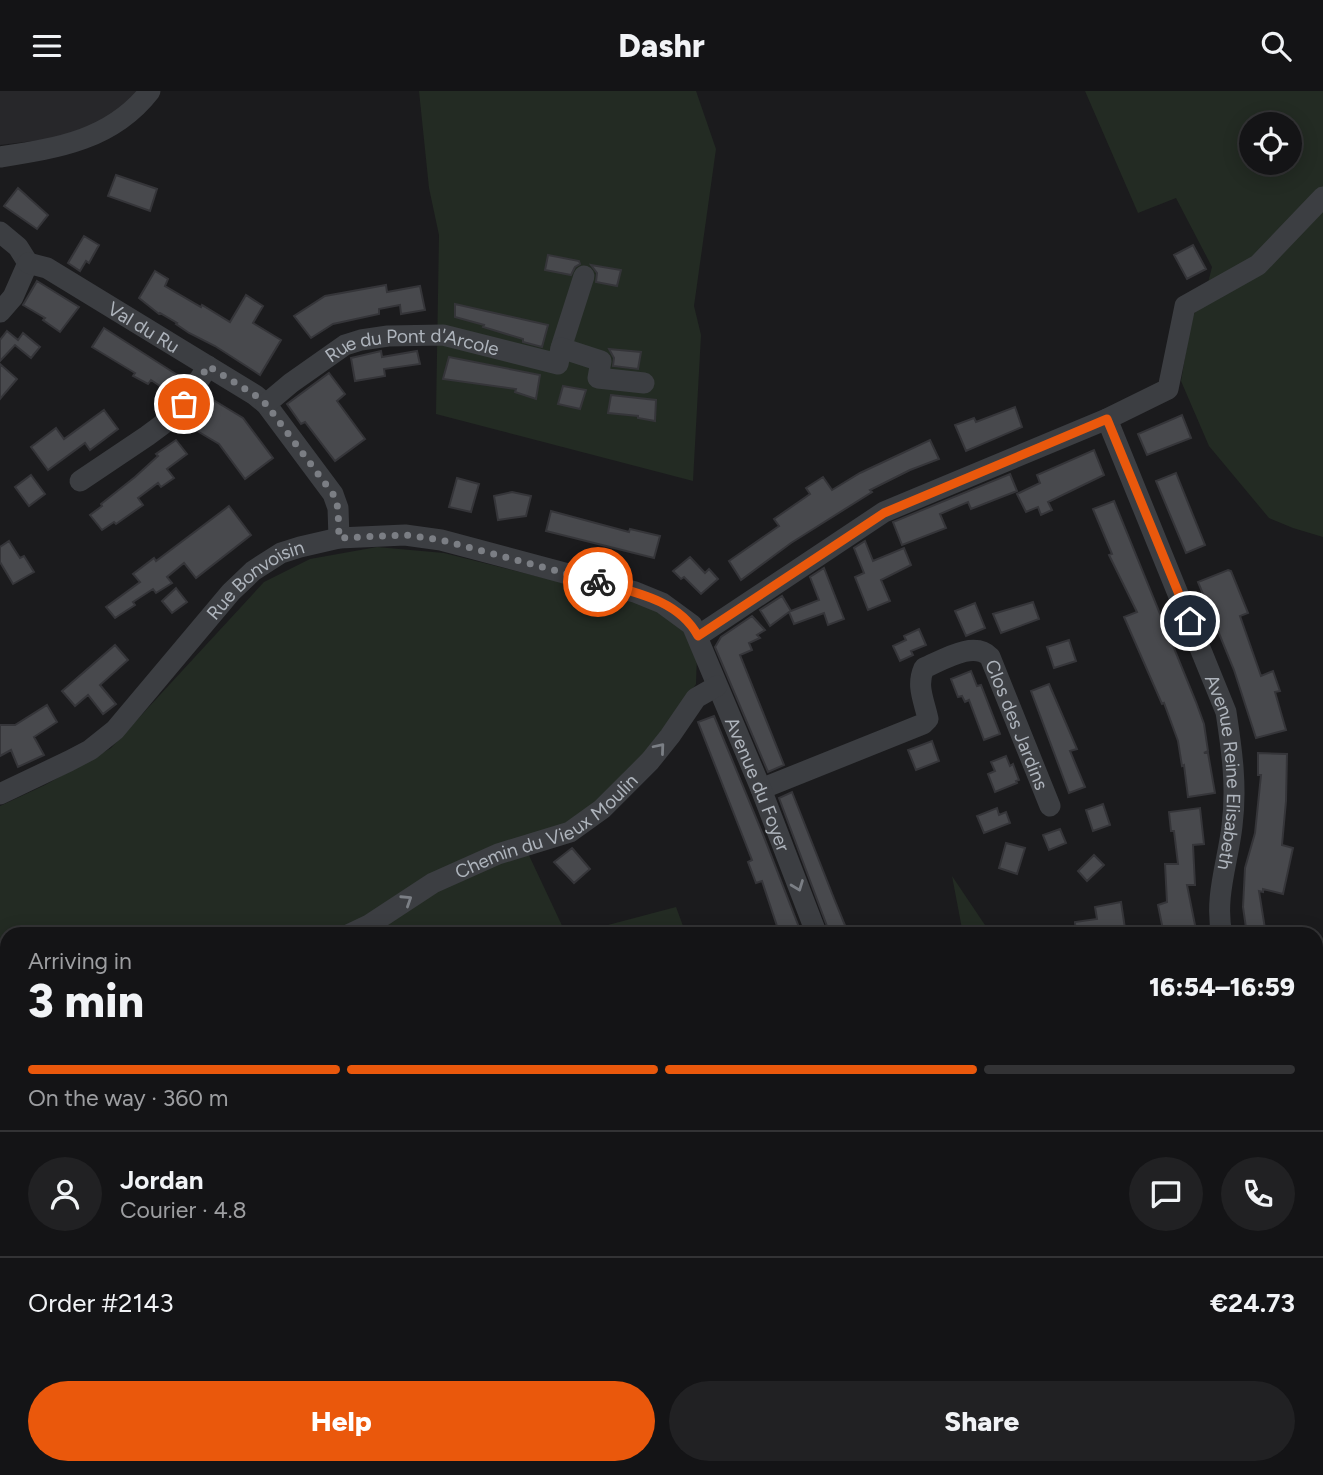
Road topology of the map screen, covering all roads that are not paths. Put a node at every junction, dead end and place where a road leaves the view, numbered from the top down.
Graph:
1 (150, 91) edge
2 (0, 157) edge
3 (1323, 197) edge
4 (0, 232) edge
5 (28, 263) junction
6 (584, 276) dead end
7 (0, 312) edge
8 (561, 348) junction
9 (208, 366) junction
10 (644, 383) dead end
11 (266, 404) junction
12 (1107, 419) junction
13 (80, 481) dead end
14 (339, 538) junction
15 (698, 636) junction
16 (718, 686) junction
17 (761, 789) junction
18 (0, 794) edge
19 (1050, 806) dead end
20 (365, 927) edge
21 (814, 927) edge
22 (1220, 927) edge

1 - 2 street
3 - 12 street
4 - 5 street
5 - 7 street
5 - 9 street, Val du Ru
6 - 8 street
8 - 10 street
8 - 11 street, Rue du Pont d'Arcole
9 - 11 street, Val du Ru
9 - 13 street
11 - 14 street, Val du Ru
12 - 15 street
12 - 22 street, Avenue Reine Elisabeth
14 - 15 street, Rue Bonvoisin
14 - 18 street, Rue Bonvoisin
15 - 16 street, Avenue du Foyer
16 - 17 street, Avenue du Foyer
20 -> 16 street, Chemin du Vieux Moulin
17 - 19 street, Clos des Jardins
17 -> 21 street, Avenue du Foyer

